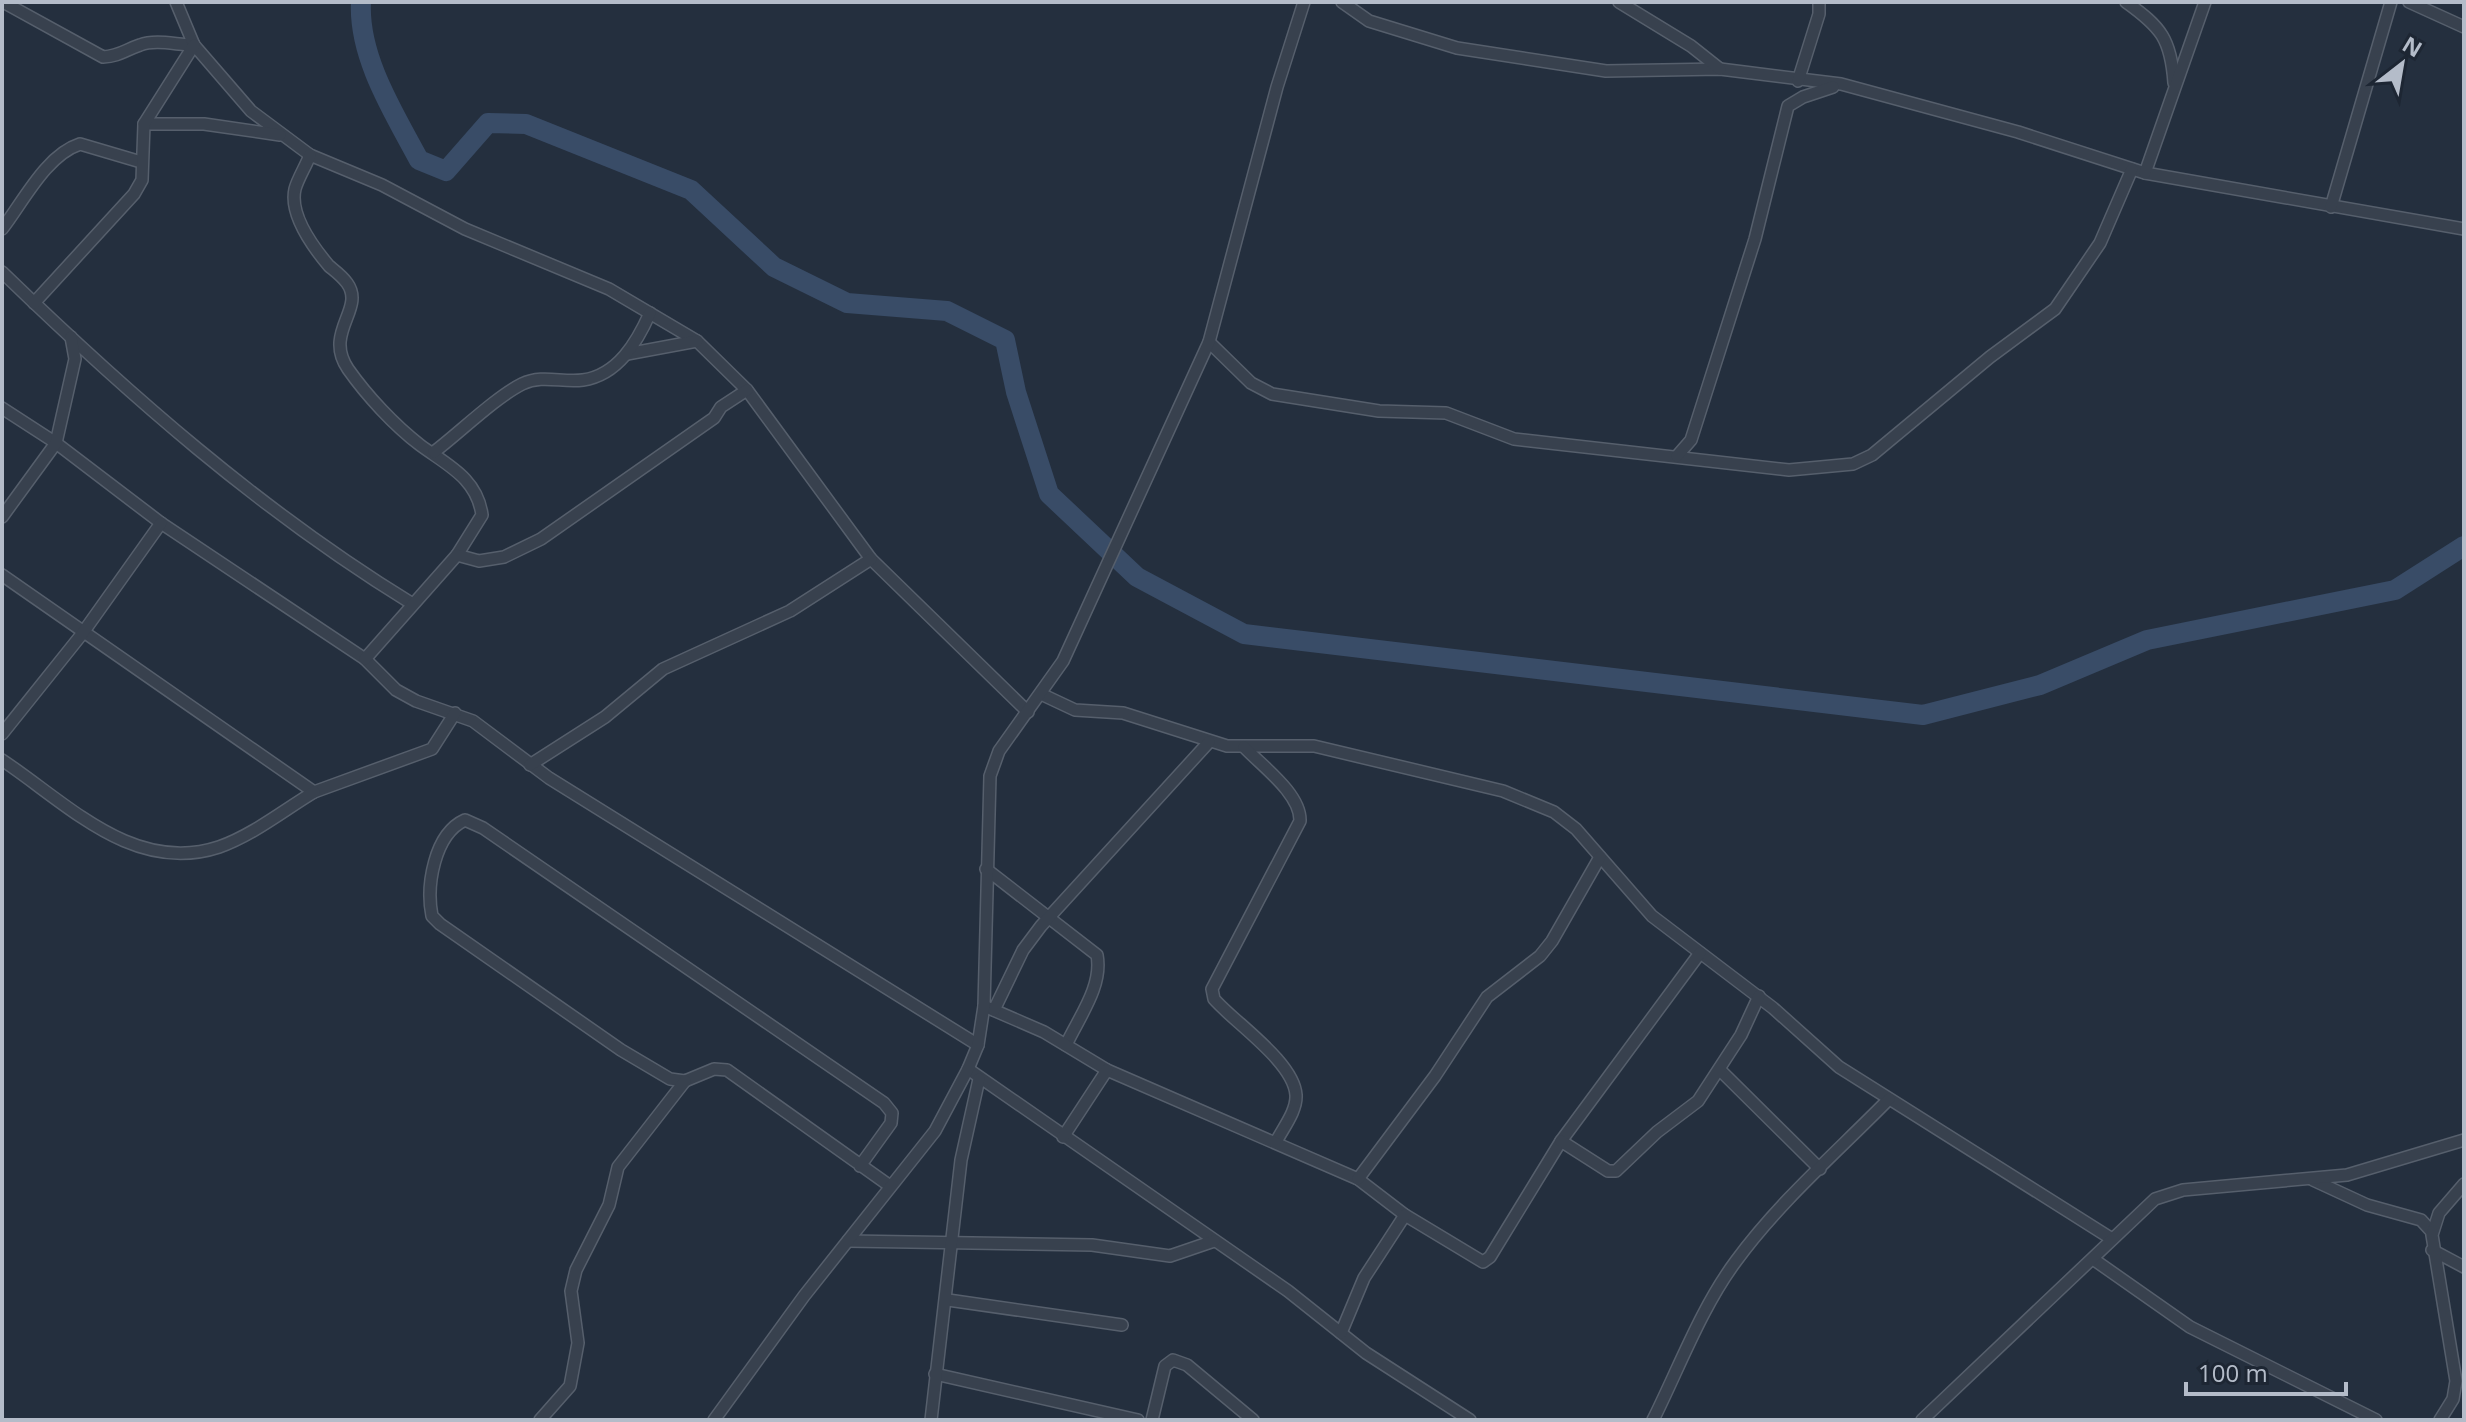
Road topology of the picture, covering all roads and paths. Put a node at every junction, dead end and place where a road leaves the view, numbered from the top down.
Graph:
1 (3, 2) edge
2 (176, 2) edge
3 (1304, 2) edge
4 (1342, 2) edge
5 (1619, 2) edge
6 (1819, 2) edge
7 (2126, 2) edge
8 (2205, 2) edge
9 (2391, 2) edge
10 (2409, 2) edge
11 (2464, 27) edge
12 (194, 45) junction
13 (1720, 69) junction
14 (1798, 81) junction
15 (1841, 84) junction
16 (2174, 87) junction
17 (144, 124) junction
18 (281, 135) junction
19 (310, 155) junction
20 (141, 162) junction
21 (2132, 169) junction
22 (2145, 173) junction
23 (2331, 207) junction
24 (2, 229) edge
25 (2464, 229) edge
26 (2, 272) edge
27 (34, 303) junction
28 (650, 313) junction
29 (70, 336) junction
30 (697, 341) junction
31 (1209, 342) junction
32 (627, 354) junction
33 (747, 390) junction
34 (2, 408) edge
35 (56, 443) junction
36 (434, 452) junction
37 (1677, 456) junction
38 (2, 517) edge
39 (161, 523) junction
40 (457, 555) junction
41 (871, 559) junction
42 (2, 575) edge
43 (411, 603) junction
44 (82, 634) junction
45 (365, 659) junction
46 (1041, 694) junction
47 (1028, 712) junction
48 (455, 713) junction
49 (2, 734) edge
50 (1209, 742) junction
51 (1244, 747) junction
52 (2, 760) edge
53 (530, 765) junction
54 (314, 792) junction
55 (1600, 857) junction
56 (986, 869) junction
57 (1050, 916) junction
58 (1700, 953) junction
59 (1759, 996) junction
60 (989, 1008) junction
61 (978, 1045) junction
62 (1066, 1045) junction
63 (968, 1069) junction
64 (1107, 1070) junction
65 (1720, 1070) junction
66 (979, 1079) junction
67 (685, 1081) junction
68 (1889, 1099) junction
69 (1063, 1137) junction
70 (2464, 1140) edge
71 (1561, 1141) junction
72 (1276, 1142) junction
73 (860, 1166) junction
74 (1820, 1169) junction
75 (1358, 1179) junction
76 (2312, 1179) junction
77 (2464, 1184) edge
78 (890, 1186) junction
79 (1405, 1215) junction
80 (2432, 1232) junction
81 (2112, 1239) junction
82 (848, 1241) junction
83 (1214, 1241) junction
84 (952, 1245) junction
85 (2432, 1250) junction
86 (2093, 1259) junction
87 (2464, 1267) edge
88 (948, 1300) junction
89 (1122, 1325) dead end
90 (1341, 1333) junction
91 (935, 1374) junction
92 (540, 1420) edge
93 (714, 1420) edge
94 (931, 1420) edge
95 (1138, 1420) edge
96 (1152, 1420) edge
97 (1253, 1420) edge
98 (1469, 1420) edge
99 (1653, 1420) edge
100 (1922, 1420) edge
101 (2376, 1420) edge
102 (2440, 1420) edge

1 - 12 street
2 - 12 street
3 - 31 street
4 - 13 street
5 - 13 street
6 - 14 street
7 - 16 street
8 - 16 street
9 - 23 street
10 - 11 street
12 - 17 street
12 - 18 street
13 - 14 street
14 - 15 street
15 - 21 street
15 - 37 street
16 - 22 street
17 - 18 street
17 - 20 street
18 - 19 street
19 - 28 street
19 - 36 street
20 - 24 street
20 - 27 street
21 - 22 street
21 - 37 street
22 - 23 street
23 - 25 street
26 - 27 street
27 - 29 street
28 - 30 street
28 - 32 street
29 - 35 street
29 - 43 street
30 - 32 street
30 - 33 street
31 - 37 street
31 - 46 street
32 - 36 street
33 - 40 street
33 - 41 street
34 - 35 street
35 - 38 street
35 - 39 street
36 - 40 street
39 - 44 street
39 - 45 street
40 - 43 street
41 - 47 street
41 - 53 street
42 - 44 street
43 - 45 street
44 - 49 street
44 - 54 street
45 - 48 street
46 - 47 street
46 - 50 street
47 - 56 street
48 - 53 street
48 - 54 street
50 - 51 street
50 - 57 street
51 - 55 street
51 - 72 street
52 - 54 street
53 - 61 street
55 - 58 street
55 - 75 street
56 - 57 street
56 - 60 street
57 - 60 street
57 - 62 street
58 - 59 street
58 - 71 street
59 - 65 street
59 - 68 street
60 - 61 street
60 - 62 street
61 - 63 street
62 - 64 street
63 - 66 street
63 - 78 street
64 - 69 street
64 - 72 street
65 - 71 street
65 - 74 street
66 - 69 street
66 - 84 street
67 - 73 street
67 - 73 street
67 - 92 street
68 - 74 street
68 - 81 street
69 - 83 street
70 - 76 street
71 - 79 street
72 - 75 street
73 - 78 street
74 - 99 street
75 - 79 street
76 - 80 street
76 - 81 street
77 - 80 street
78 - 82 street
79 - 90 street
80 - 85 street
81 - 86 street
82 - 84 street
82 - 93 street
83 - 84 street
83 - 90 street
84 - 88 street
85 - 87 street
85 - 102 street
86 - 100 street
86 - 101 street
88 - 89 street
88 - 91 street
90 - 98 street
91 - 94 street
91 - 95 street
96 - 97 street

